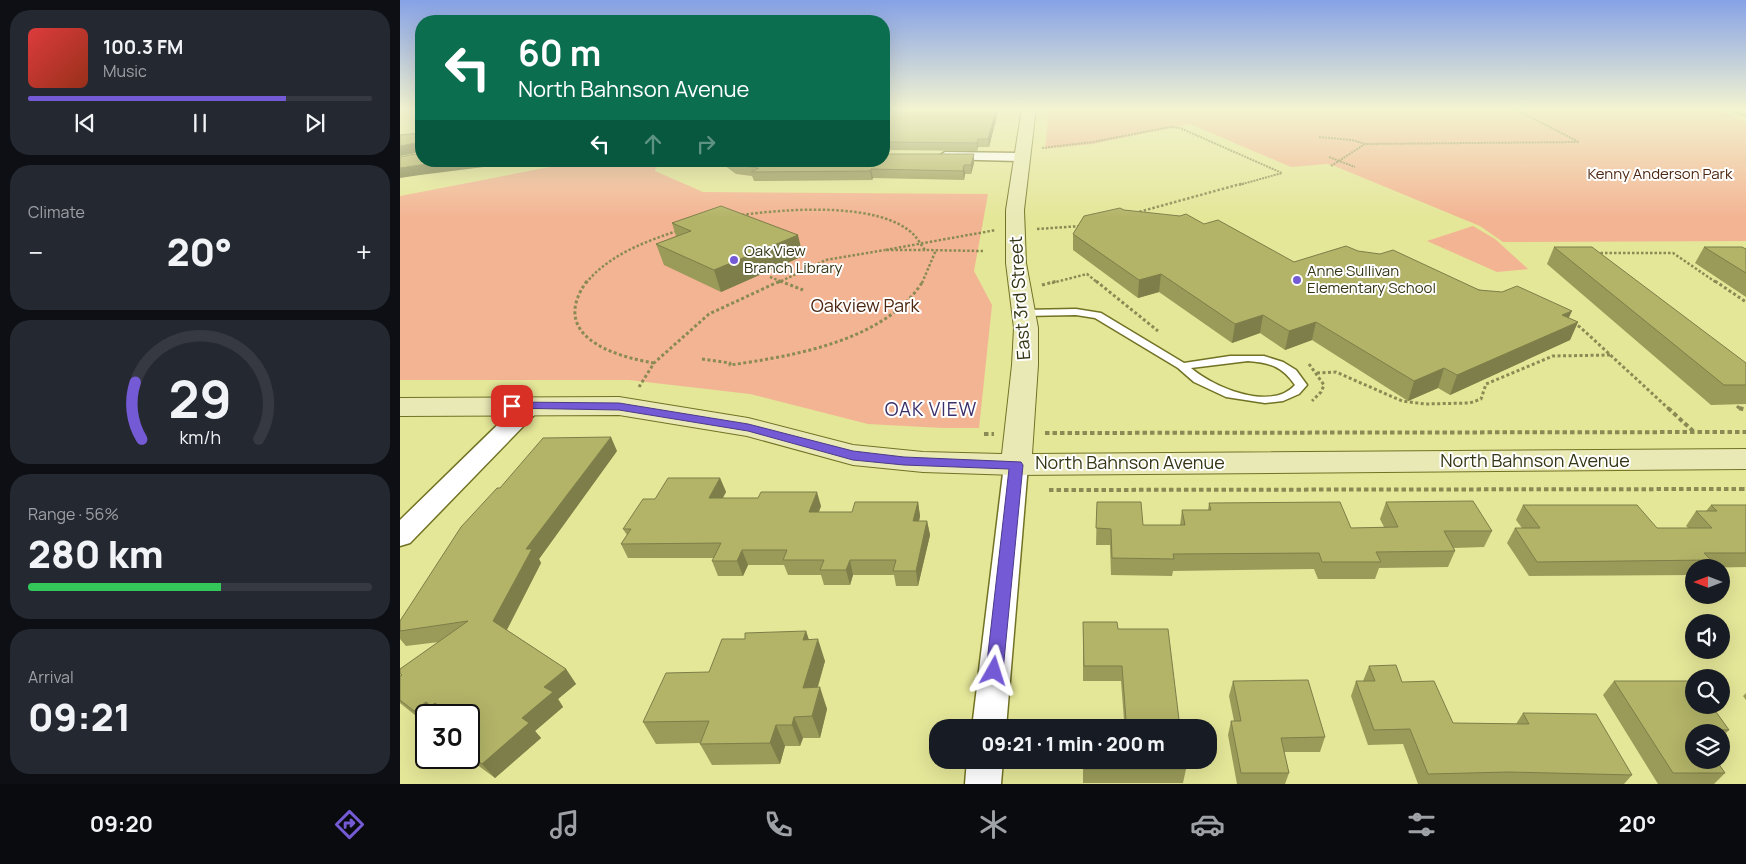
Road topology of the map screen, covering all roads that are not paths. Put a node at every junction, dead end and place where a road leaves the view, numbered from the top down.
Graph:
1 (1024, 145) edge
2 (930, 156) edge
3 (1022, 157) junction
4 (1024, 313) junction
5 (1182, 366) junction
6 (530, 406) junction
7 (400, 407) edge
8 (1746, 459) edge
9 (1016, 465) junction
10 (400, 536) edge
11 (989, 719) edge
12 (984, 769) edge
13 (983, 784) edge

1 - 3 street, East 3rd Street
2 - 3 street
3 - 4 street, East 3rd Street
4 - 5 lane
4 - 9 street, East 3rd Street
5 - 5 lane
6 - 7 street, North Bahnson Avenue
6 - 9 street, North Bahnson Avenue
6 - 10 street
8 - 9 street, North Bahnson Avenue
9 - 11 street, East 3rd Street
12 - 13 street

